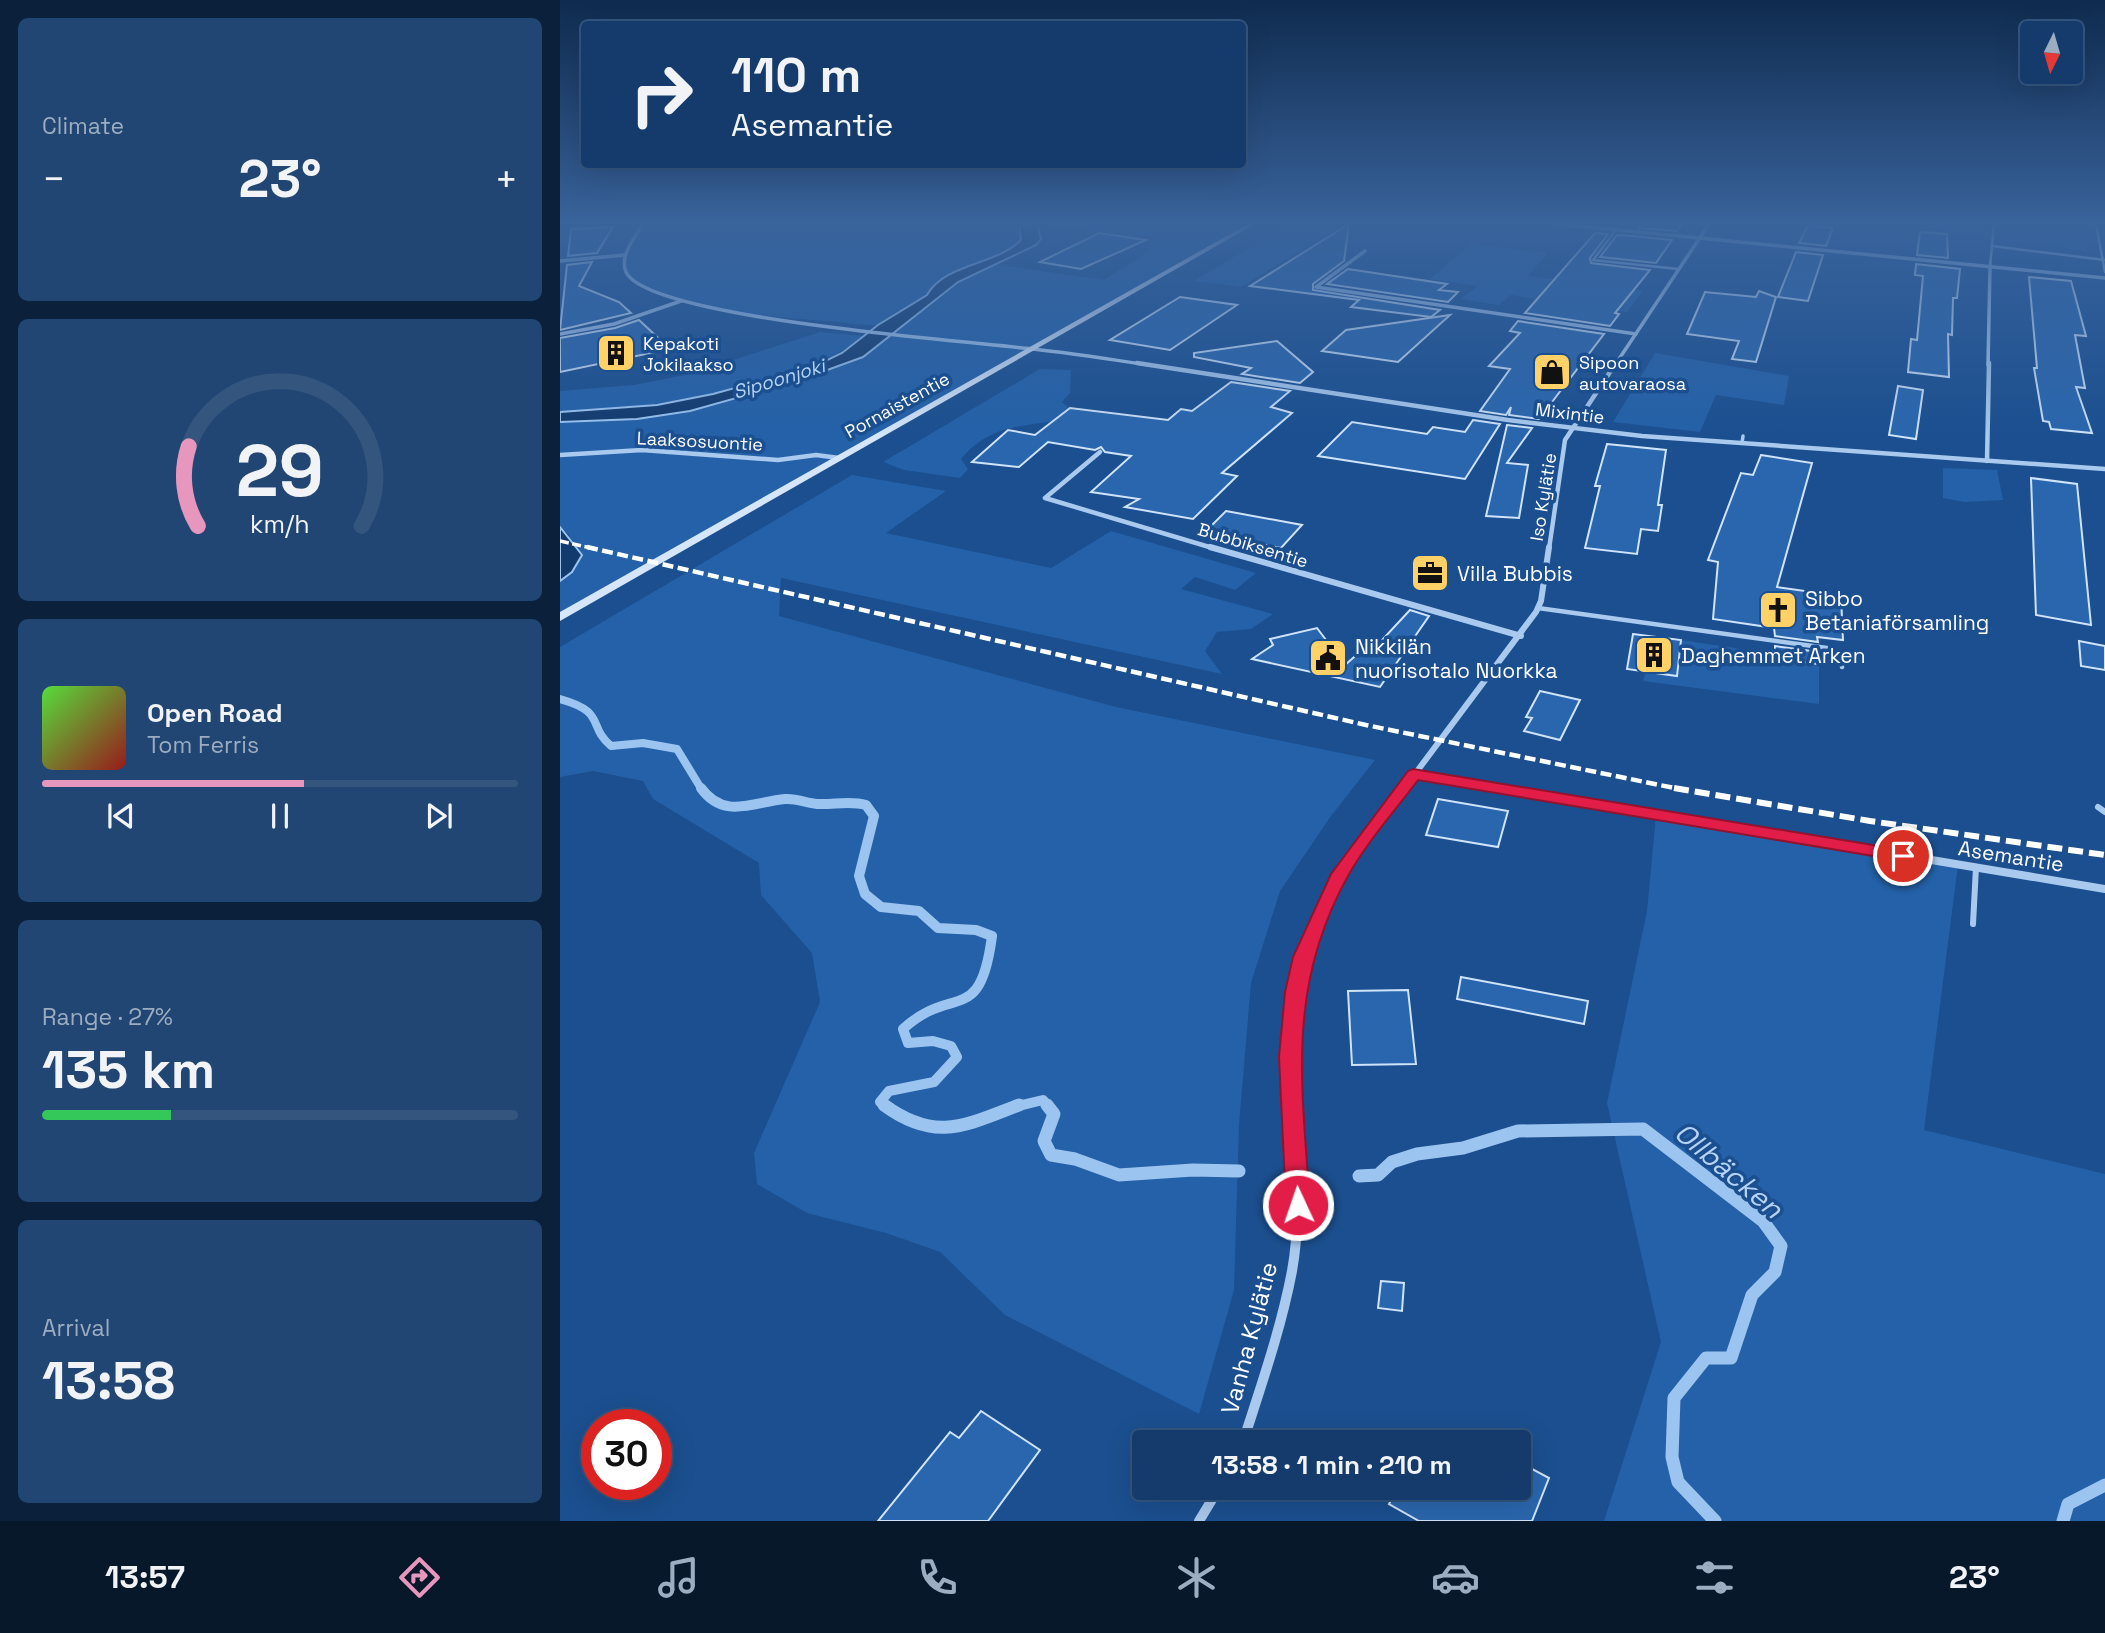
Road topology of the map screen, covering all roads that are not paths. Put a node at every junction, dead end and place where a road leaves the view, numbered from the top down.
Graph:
1 (663, 295) edge
2 (1129, 295) edge
3 (1370, 295) edge
4 (1661, 295) edge
5 (1990, 295) edge
6 (682, 301) junction
7 (560, 334) edge
8 (1636, 334) junction
9 (1035, 349) junction
10 (1574, 428) junction
11 (1743, 436) dead end
12 (1742, 443) junction
13 (1100, 452) dead end
14 (560, 455) edge
15 (839, 458) junction
16 (1987, 461) junction
17 (2105, 469) edge
18 (1538, 608) junction
19 (560, 617) edge
20 (1521, 636) junction
21 (1842, 667) dead end
22 (1413, 774) junction
23 (2098, 807) dead end
24 (2105, 812) edge
25 (1976, 867) junction
26 (2105, 889) edge
27 (1973, 924) dead end
28 (1247, 1430) edge
29 (1212, 1500) edge
30 (1199, 1521) edge

1 - 6 street, Mixintie
2 - 9 street, Pornaistentie
3 - 8 street
4 - 8 street, Iso Kylätie
5 - 16 street
6 - 7 street
6 - 9 street, Mixintie
8 - 10 street, Iso Kylätie
9 - 10 street, Mixintie
9 - 15 street, Pornaistentie
10 - 12 street, Mixintie
10 - 18 street, Iso Kylätie
11 - 12 lane
12 - 16 street, Mixintie
13 - 20 street, Bubbiksentie
14 - 15 street, Laaksosuontie
15 - 19 street, Pornaistentie
16 - 17 street, Mixintie
18 - 20 street, Iso Kylätie
18 - 21 lane
20 - 22 street, Iso Kylätie
22 - 25 street, Asemantie
22 - 28 street, Vanha Kylätie
23 - 24 lane
25 - 26 street, Asemantie
25 - 27 lane
29 - 30 street

